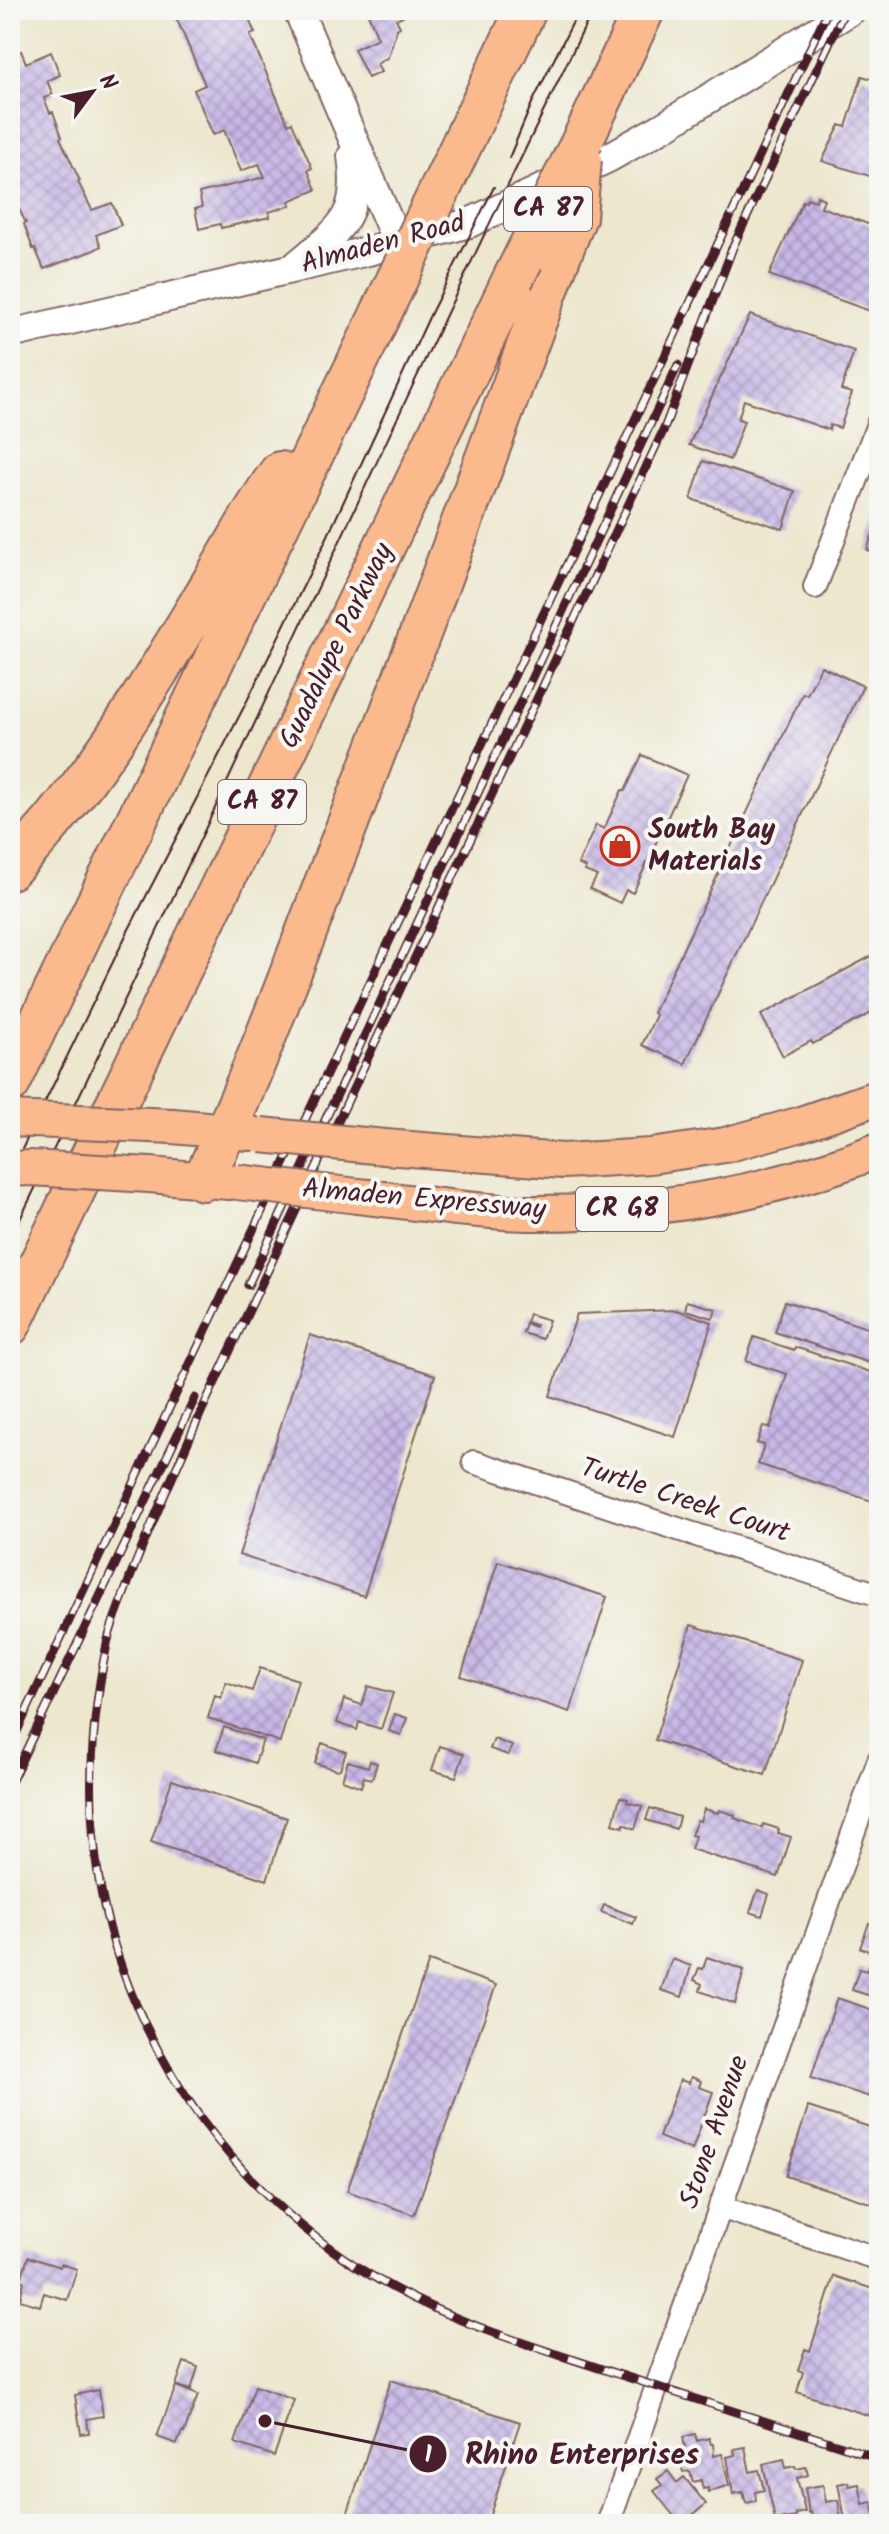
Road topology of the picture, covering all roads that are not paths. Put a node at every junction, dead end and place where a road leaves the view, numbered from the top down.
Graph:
1 (298, 10) edge
2 (526, 10) edge
3 (644, 10) edge
4 (851, 10) edge
5 (345, 124) junction
6 (583, 139) junction
7 (398, 244) junction
8 (293, 268) junction
9 (10, 334) edge
10 (879, 422) edge
11 (325, 429) junction
12 (815, 587) dead end
13 (10, 869) edge
14 (10, 1083) edge
15 (879, 1097) edge
16 (10, 1119) edge
17 (244, 1133) junction
18 (879, 1150) edge
19 (10, 1169) edge
20 (220, 1181) junction
21 (10, 1325) edge
22 (474, 1462) dead end
23 (879, 1595) edge
24 (879, 1760) edge
25 (720, 2207) junction
26 (879, 2259) edge
27 (608, 2524) edge

1 - 5 street
2 - 11 highway, bridge
3 - 6 highway, Guadalupe Parkway / CA 87
4 - 7 street, Almaden Road
5 - 7 street
5 - 8 street
6 - 17 highway, bridge
6 - 21 highway, Guadalupe Parkway / CA 87, bridge
7 - 8 street, Almaden Road
8 - 9 street, Almaden Road
10 - 12 street
11 - 13 highway
11 - 14 highway
15 - 17 main road, Almaden Expressway / CR G8, bridge
16 - 17 main road, Almaden Expressway / CR G8, bridge
17 - 20 highway
18 - 20 main road, Almaden Expressway / CR G8, bridge
19 - 20 main road, Almaden Expressway / CR G8, bridge
22 - 23 street, Turtle Creek Court
24 - 25 street, Stone Avenue
25 - 26 street
25 - 27 street, Stone Avenue

